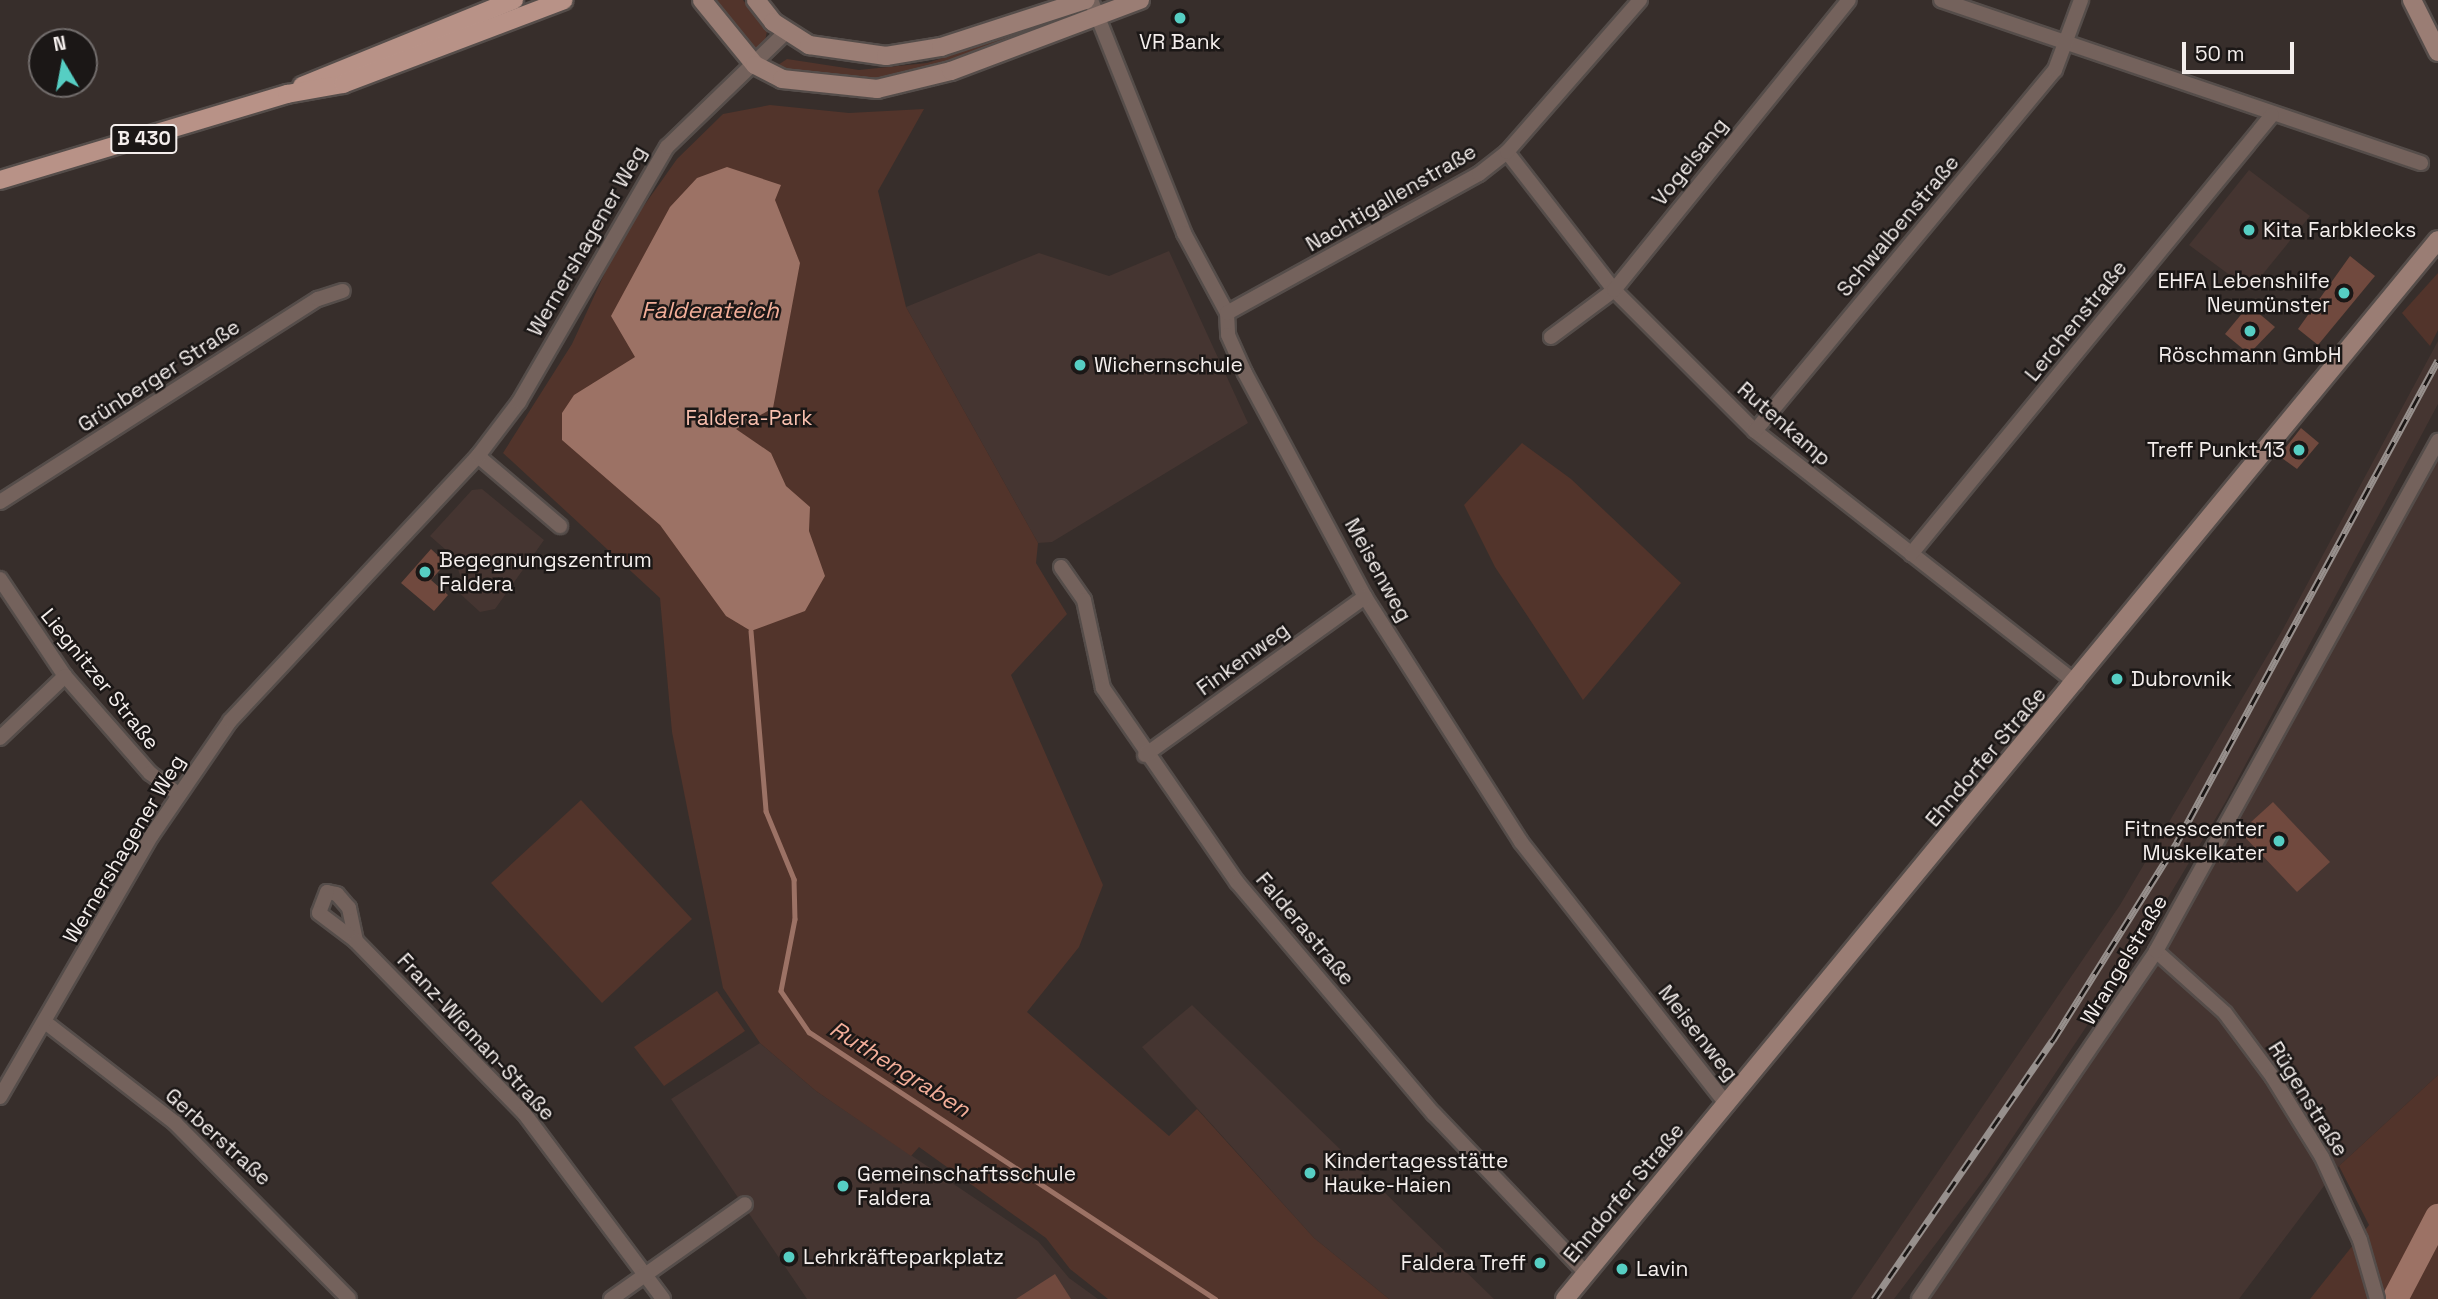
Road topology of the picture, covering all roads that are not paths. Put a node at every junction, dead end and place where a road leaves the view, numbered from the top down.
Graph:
1 (514, 0) edge
2 (702, 0) edge
3 (756, 0) edge
4 (1140, 0) edge
5 (1640, 0) edge
6 (1849, 0) edge
7 (1941, 0) edge
8 (2081, 0) edge
9 (2412, 0) edge
10 (559, 1) edge
11 (1092, 5) edge
12 (786, 32) junction
13 (2434, 35) edge
14 (2066, 43) junction
15 (2438, 52) edge
16 (755, 65) junction
17 (287, 94) junction
18 (2272, 115) junction
19 (1507, 152) junction
20 (2421, 163) dead end
21 (0, 180) edge
22 (2438, 240) edge
23 (1614, 290) junction
24 (343, 291) dead end
25 (1227, 313) junction
26 (1551, 337) dead end
27 (1755, 431) junction
28 (2438, 441) edge
29 (478, 456) junction
30 (0, 502) edge
31 (559, 526) dead end
32 (1911, 554) junction
33 (1061, 567) dead end
34 (0, 579) edge
35 (1365, 597) junction
36 (65, 676) junction
37 (2076, 683) junction
38 (0, 738) edge
39 (1145, 755) junction
40 (179, 795) junction
41 (356, 941) dead end
42 (2156, 951) junction
43 (45, 1022) junction
44 (0, 1097) edge
45 (1727, 1105) junction
46 (745, 1203) dead end
47 (646, 1275) junction
48 (1587, 1275) junction
49 (2376, 1296) edge
50 (349, 1299) edge
51 (611, 1299) edge
52 (663, 1299) edge
53 (1565, 1299) edge
54 (1919, 1299) edge

1 - 17 main road, B 430
2 - 16 street
3 - 12 street
4 - 11 street
5 - 19 street, Nachtigallenstraße
6 - 23 street, Vogelsang
7 - 14 street
8 - 14 street, Schwalbenstraße
9 - 13 street
10 - 17 main road, B 430
11 - 12 street
11 - 16 street
11 - 25 street, Meisenweg
12 - 16 street, Wernershagener Weg
13 - 15 street
14 - 18 street
14 - 27 street, Schwalbenstraße
16 - 29 street, Wernershagener Weg
17 - 21 main road, B 430
18 - 20 street
18 - 32 street, Lerchenstraße
19 - 23 street, Rutenkamp
19 - 25 street, Nachtigallenstraße
22 - 37 street, Ehndorfer Straße
23 - 26 street, Vogelsang
23 - 27 street, Rutenkamp
24 - 30 street, Grünberger Straße
25 - 35 street, Meisenweg
27 - 32 street, Rutenkamp
28 - 42 street, Wrangelstraße
29 - 31 street
29 - 40 street, Wernershagener Weg
32 - 37 street, Rutenkamp
33 - 39 street, Falderastraße
34 - 36 street, Liegnitzer Straße
35 - 39 street, Finkenweg
35 - 45 street, Meisenweg
36 - 38 street
36 - 40 street, Liegnitzer Straße
37 - 45 street, Ehndorfer Straße
39 - 48 street, Falderastraße
40 - 43 street, Wernershagener Weg
41 - 47 street, Franz-Wieman-Straße
42 - 49 street, Rügenstraße
42 - 54 street, Wrangelstraße
43 - 44 street, Wernershagener Weg
43 - 50 street, Gerberstraße
45 - 48 street, Ehndorfer Straße
46 - 47 street
47 - 51 street
47 - 52 street, Franz-Wieman-Straße
48 - 53 street, Ehndorfer Straße

